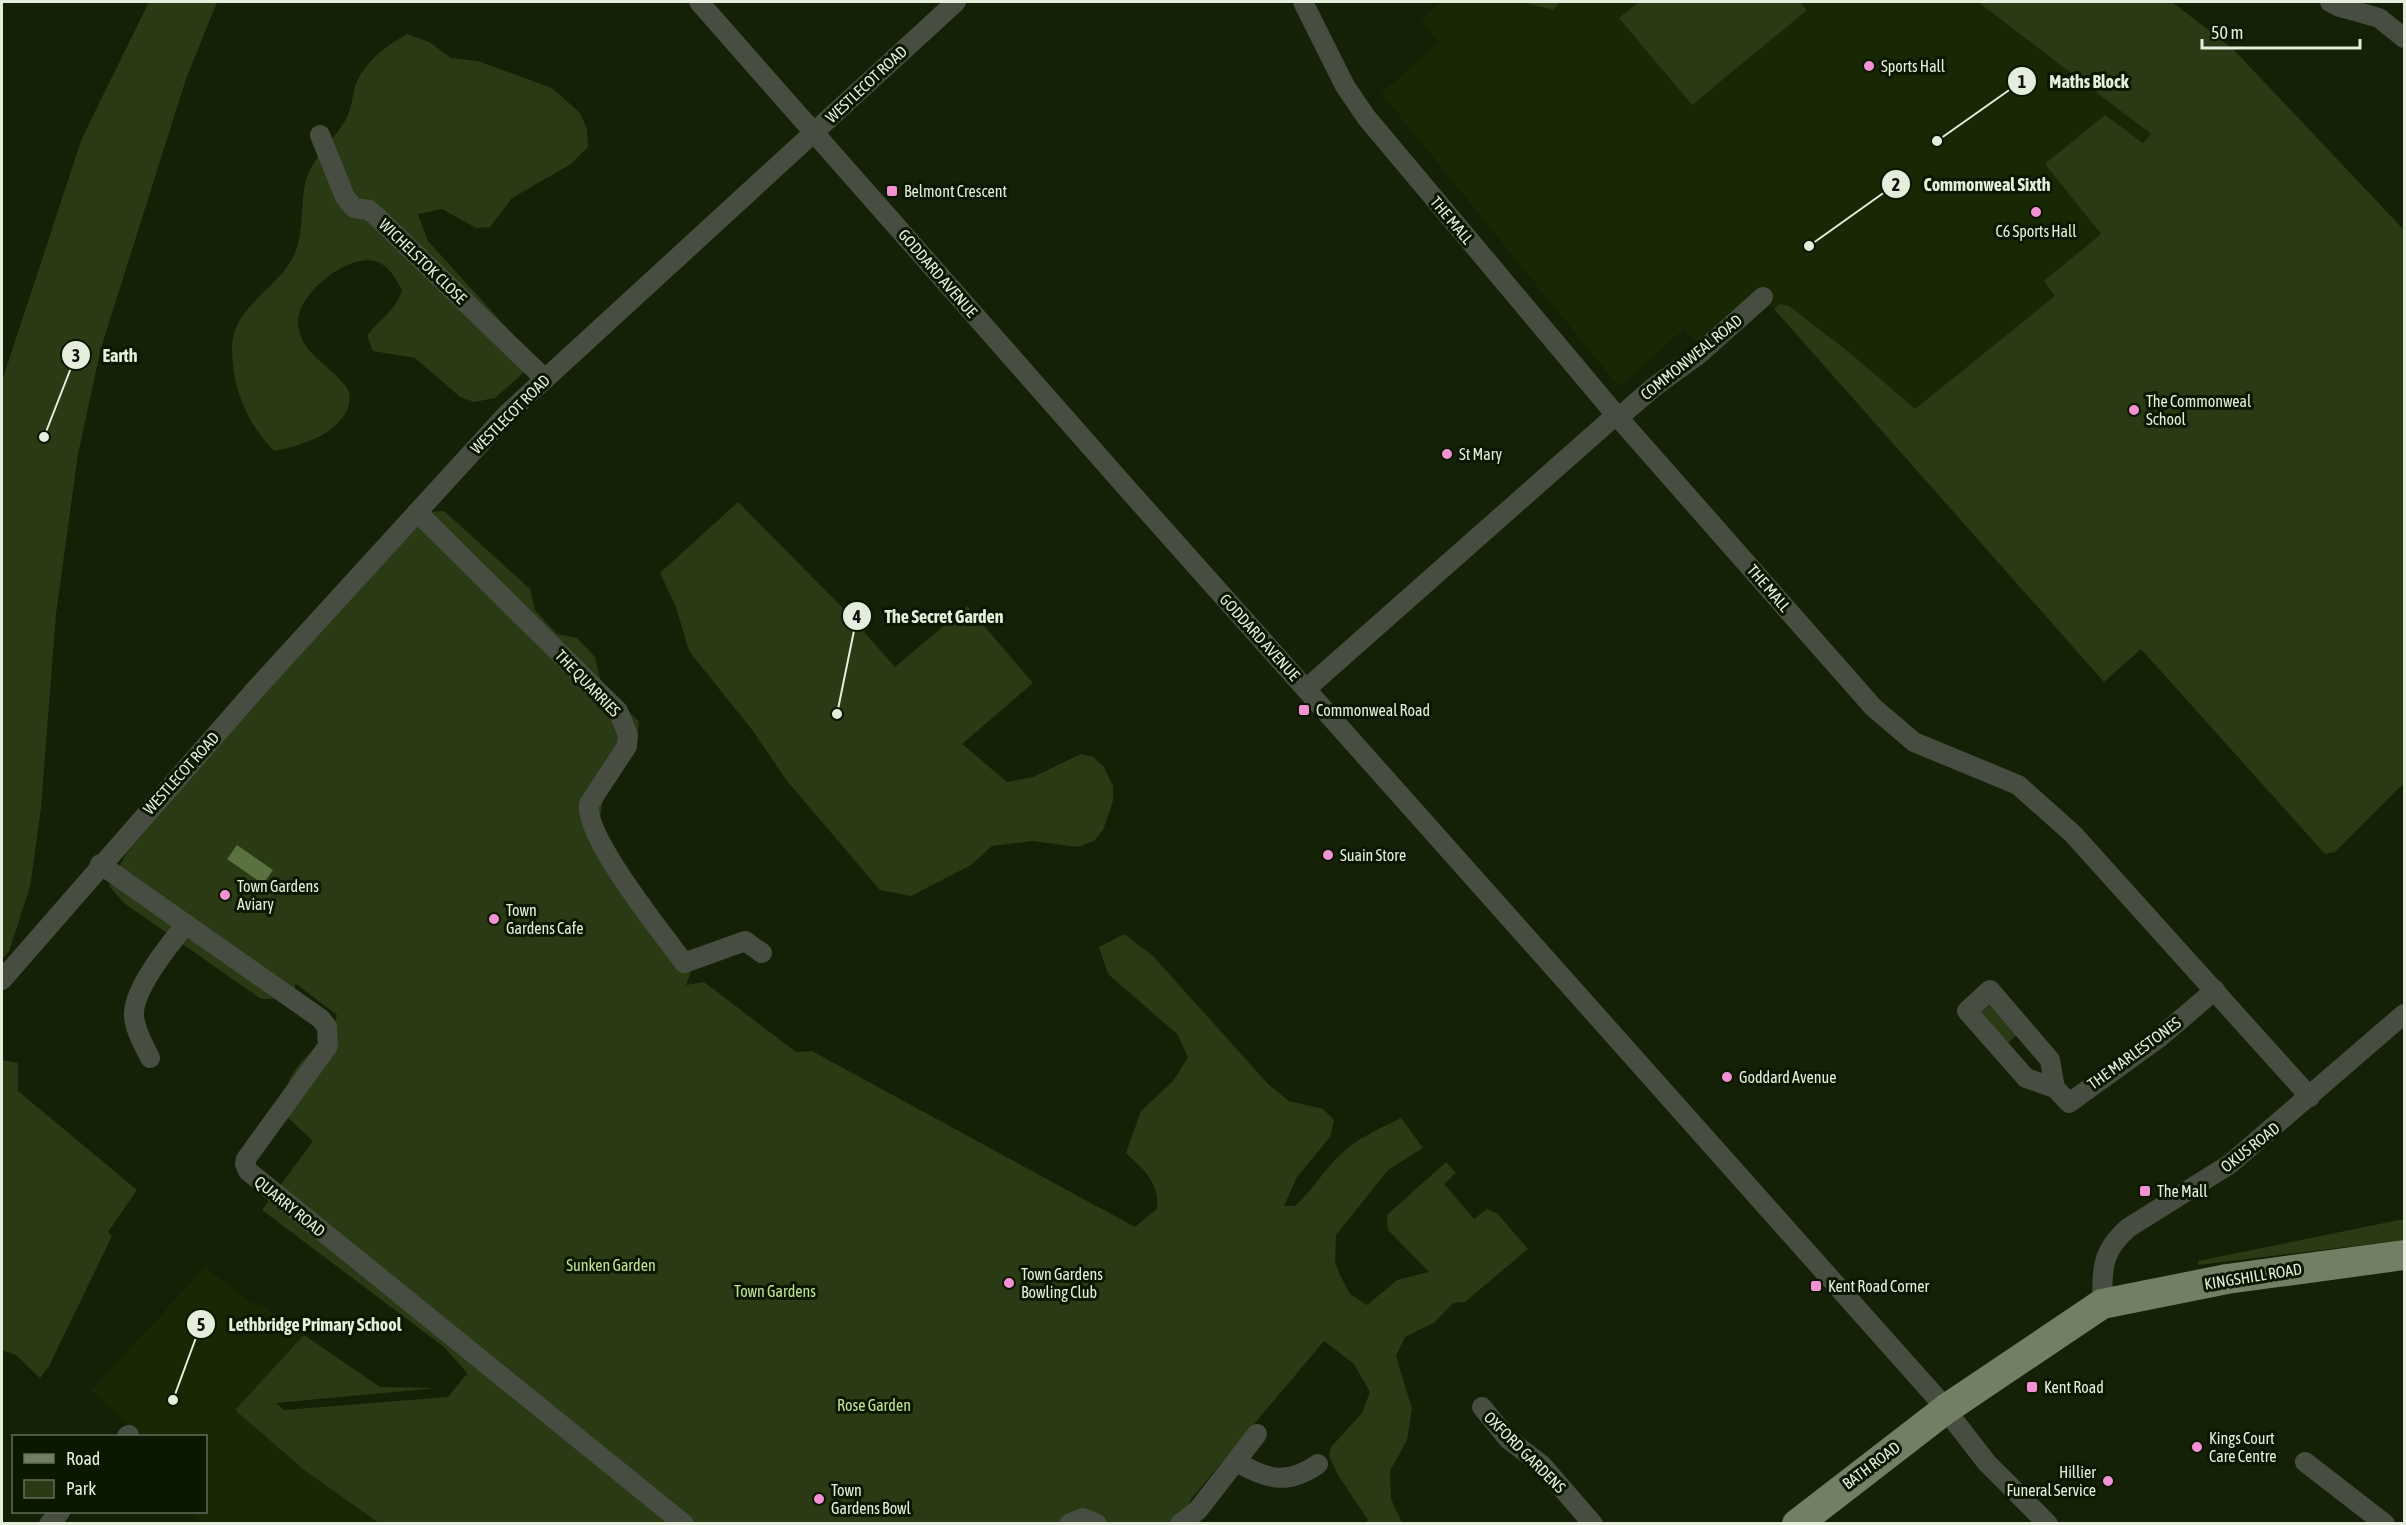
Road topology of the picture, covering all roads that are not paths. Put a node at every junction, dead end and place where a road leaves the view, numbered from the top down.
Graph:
1 (699, 2) edge
2 (956, 2) edge
3 (1303, 2) edge
4 (2330, 2) edge
5 (2404, 38) edge
6 (815, 132) junction
7 (320, 135) dead end
8 (1763, 297) dead end
9 (545, 379) junction
10 (1617, 416) junction
11 (417, 512) junction
12 (1306, 689) junction
13 (100, 864) junction
14 (186, 924) junction
15 (762, 953) dead end
16 (2, 980) edge
17 (2215, 990) junction
18 (2404, 1014) edge
19 (150, 1058) dead end
20 (2055, 1088) junction
21 (2310, 1097) junction
22 (2404, 1256) edge
23 (2102, 1304) junction
24 (1482, 1407) dead end
25 (1946, 1409) junction
26 (1257, 1434) dead end
27 (1236, 1461) junction
28 (2305, 1462) dead end
29 (1318, 1464) dead end
30 (684, 1524) edge
31 (1069, 1524) edge
32 (1097, 1524) edge
33 (1180, 1524) edge
34 (1593, 1524) edge
35 (1797, 1524) edge
36 (2048, 1524) edge
37 (2385, 1524) edge

1 - 6 street
2 - 6 street, WESTLECOT ROAD
3 - 10 street, THE MALL
4 - 5 street
6 - 9 street, WESTLECOT ROAD
6 - 12 street, GODDARD AVENUE
7 - 9 street, WICHELSTOK CLOSE
8 - 10 street, COMMONWEAL ROAD
9 - 11 street, WESTLECOT ROAD
10 - 12 street, COMMONWEAL ROAD
10 - 17 street, THE MALL
11 - 13 street, WESTLECOT ROAD
11 - 15 street, THE QUARRIES
12 - 25 street, GODDARD AVENUE
13 - 14 street, QUARRY ROAD
13 - 16 street, WESTLECOT ROAD
14 - 19 street
14 - 30 street, QUARRY ROAD
17 - 20 street, THE MARLESTONES
17 - 21 street, THE MALL
18 - 21 street, OKUS ROAD
20 - 20 street, THE MARLESTONES
21 - 23 street, OKUS ROAD
22 - 23 main road, KINGSHILL ROAD
23 - 25 main road
24 - 34 street, OXFORD GARDENS
25 - 35 main road, BATH ROAD
25 - 36 street
26 - 27 street
27 - 29 street
27 - 33 street
28 - 37 street
31 - 32 street

